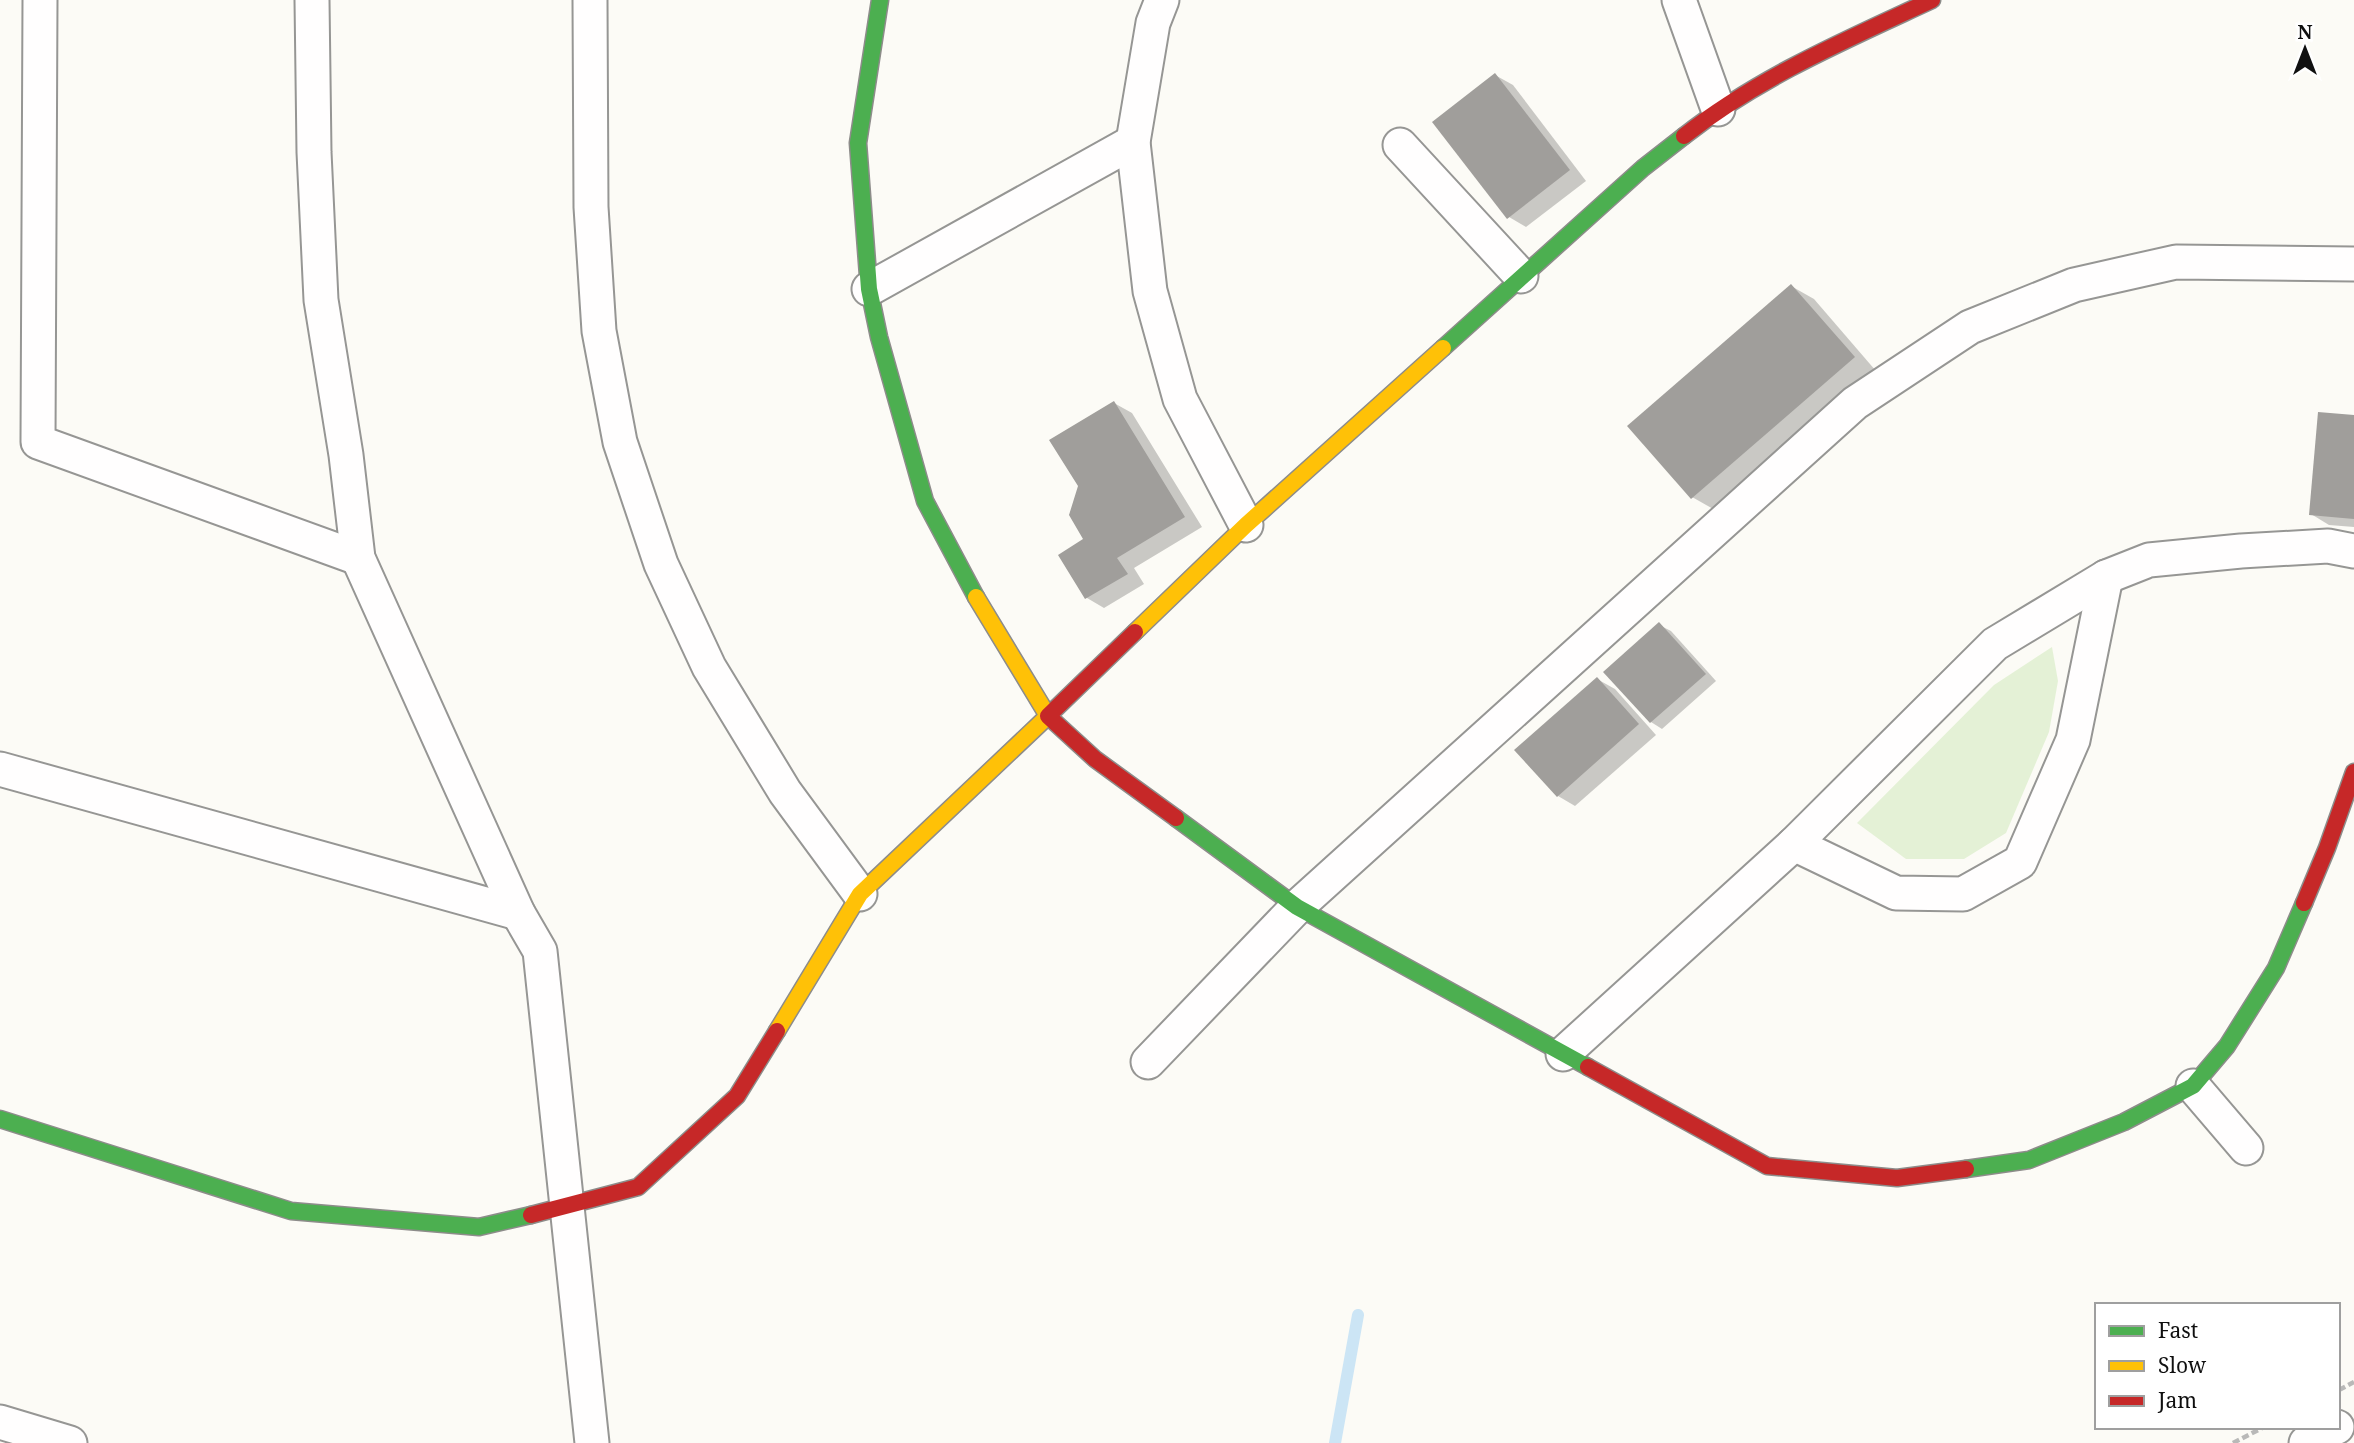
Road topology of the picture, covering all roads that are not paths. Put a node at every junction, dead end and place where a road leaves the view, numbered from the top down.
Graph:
1 (40, 0) edge
2 (312, 0) edge
3 (590, 0) edge
4 (880, 0) edge
5 (1162, 0) edge
6 (1679, 0) edge
7 (1932, 0) edge
8 (1718, 109) junction
9 (1133, 142) junction
10 (1400, 145) dead end
11 (2354, 264) edge
12 (1521, 276) junction
13 (869, 289) junction
14 (1246, 525) junction
15 (2354, 551) edge
16 (358, 558) junction
17 (2106, 577) junction
18 (1048, 716) junction
19 (0, 769) edge
20 (2354, 772) edge
21 (1794, 844) junction
22 (860, 894) junction
23 (1297, 907) junction
24 (518, 913) junction
25 (1563, 1054) junction
26 (1148, 1062) dead end
27 (2193, 1086) junction
28 (0, 1119) edge
29 (2246, 1148) dead end
30 (567, 1207) junction
31 (0, 1423) edge
32 (2334, 1429) edge
33 (70, 1443) edge
34 (592, 1443) edge
35 (2305, 1443) edge

1 - 16 street
2 - 16 street
3 - 22 street
4 - 13 street
5 - 9 street
6 - 8 street
7 - 8 street
8 - 12 street
9 - 13 street
9 - 14 street
10 - 12 street
11 - 23 street
12 - 14 street
13 - 18 street
14 - 18 street
15 - 17 street
16 - 24 street
17 - 21 street
17 - 21 street
18 - 22 street
18 - 23 street
19 - 24 street
20 - 27 street
21 - 25 street
22 - 30 street
23 - 25 street
23 - 26 street
24 - 30 street
25 - 27 street
27 - 29 street
28 - 30 street
30 - 34 street
31 - 33 street
32 - 35 street

